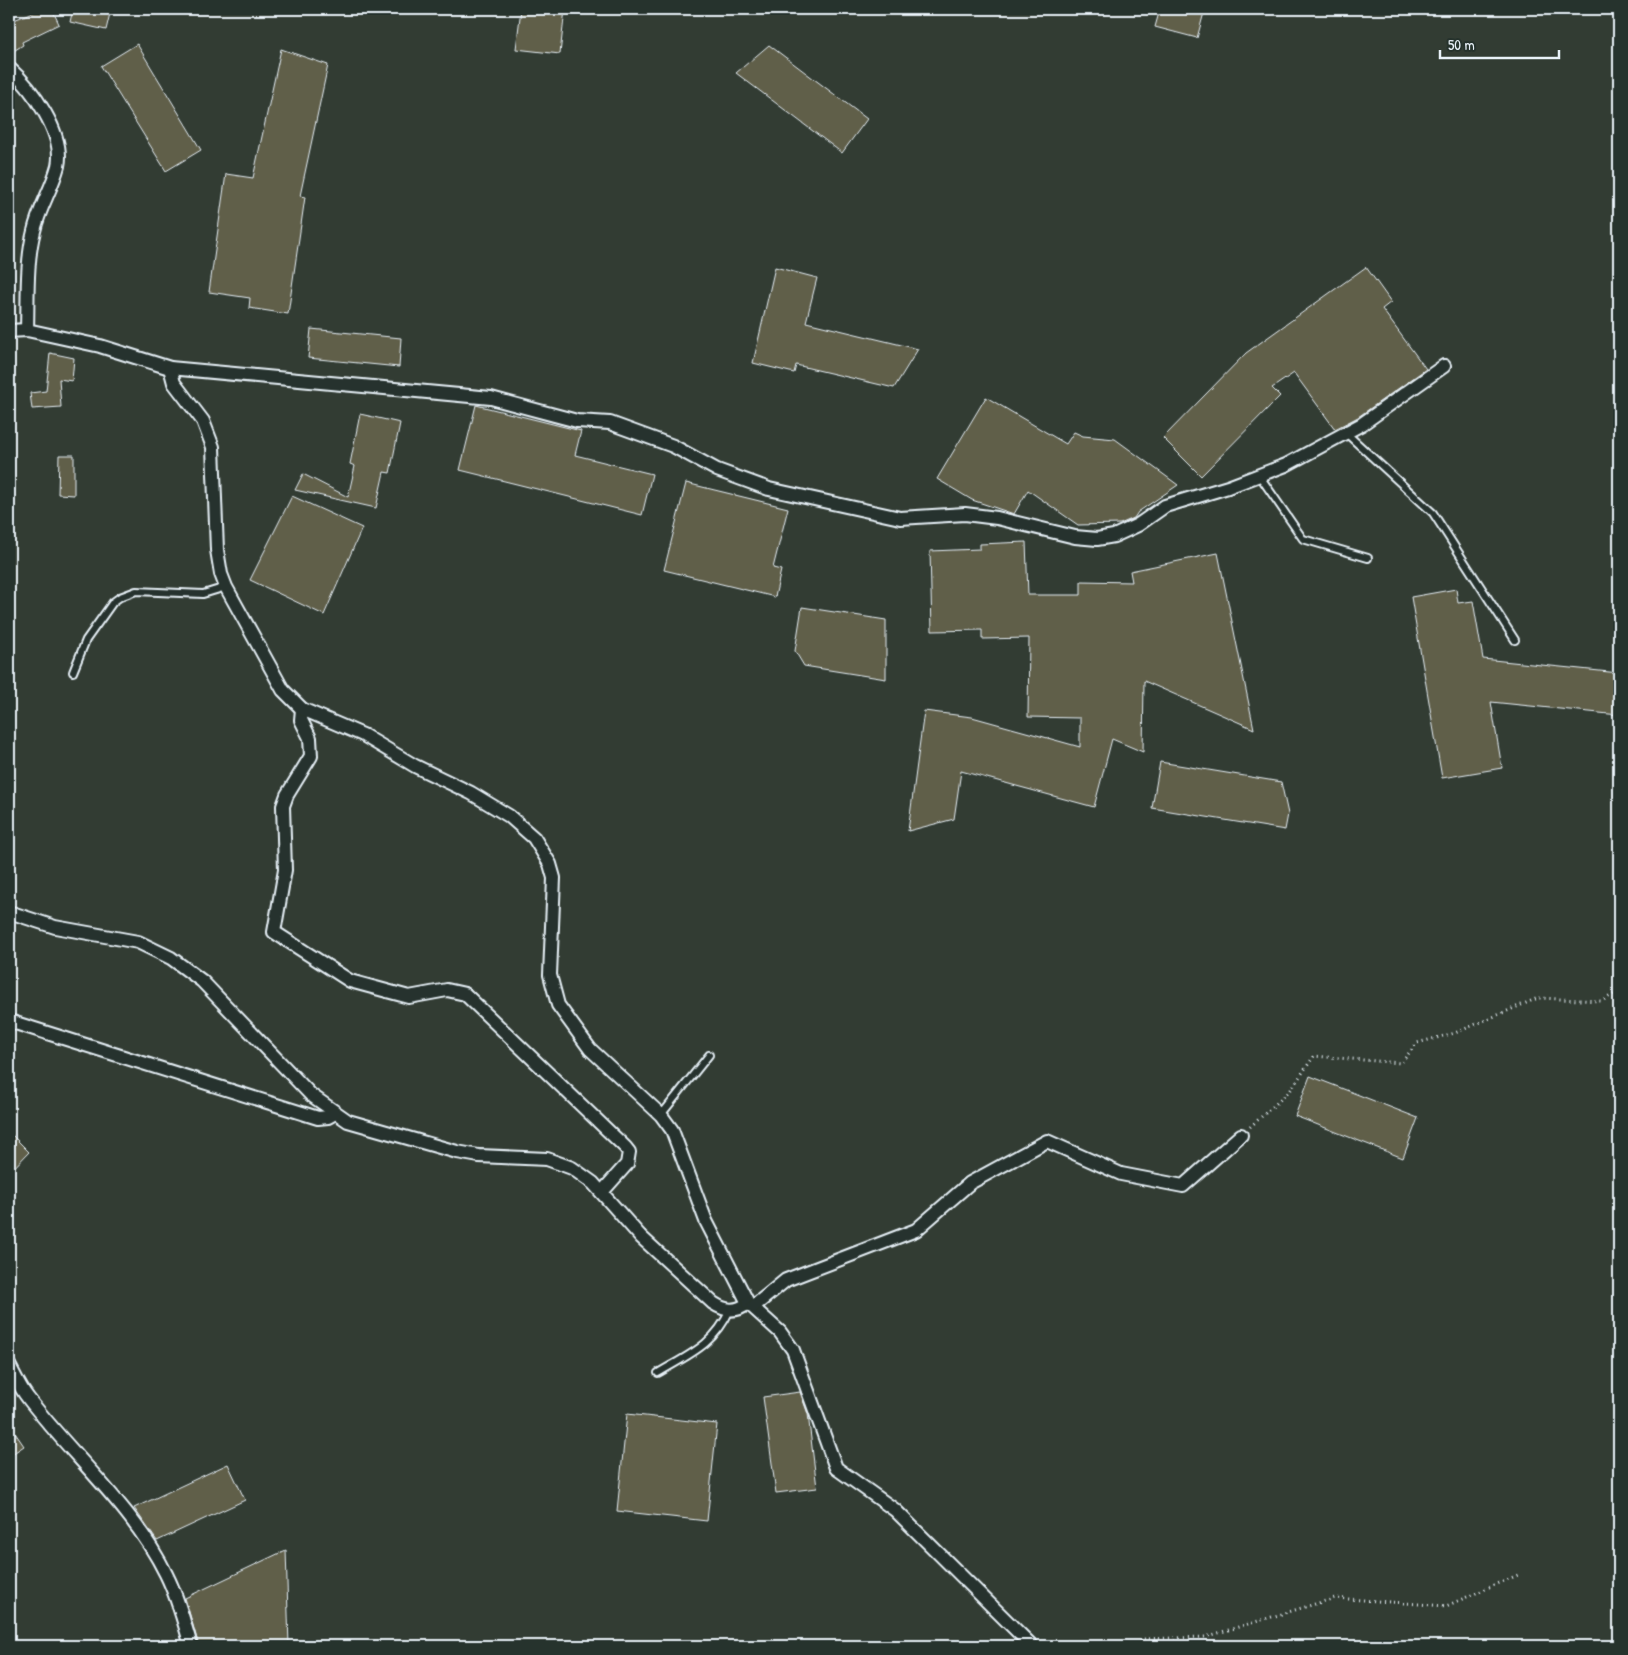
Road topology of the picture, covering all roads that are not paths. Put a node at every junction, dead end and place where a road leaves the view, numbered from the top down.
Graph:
1 (9, 68) edge
2 (27, 330) junction
3 (9, 331) edge
4 (1444, 366) dead end
5 (170, 368) junction
6 (1346, 433) junction
7 (1259, 476) junction
8 (1368, 558) dead end
9 (226, 587) junction
10 (1514, 640) dead end
11 (73, 672) dead end
12 (302, 709) junction
13 (9, 912) edge
14 (9, 1021) edge
15 (709, 1055) dead end
16 (335, 1113) junction
17 (662, 1115) junction
18 (1241, 1135) road end
19 (602, 1192) junction
20 (751, 1305) junction
21 (730, 1310) junction
22 (9, 1365) edge
23 (658, 1372) dead end
24 (191, 1646) edge
25 (1032, 1646) edge

1 - 2 street
2 - 3 street
2 - 5 street
4 - 6 street
5 - 7 street
5 - 9 street
6 - 7 street
6 - 10 lane
7 - 8 lane
9 - 11 lane
9 - 12 street
12 - 17 street
12 - 19 street
13 - 16 street
14 - 16 street
15 - 17 lane
16 - 19 street
17 - 20 street
18 - 20 street
19 - 21 street
20 - 21 street
20 - 25 street
21 - 23 lane
22 - 24 street

